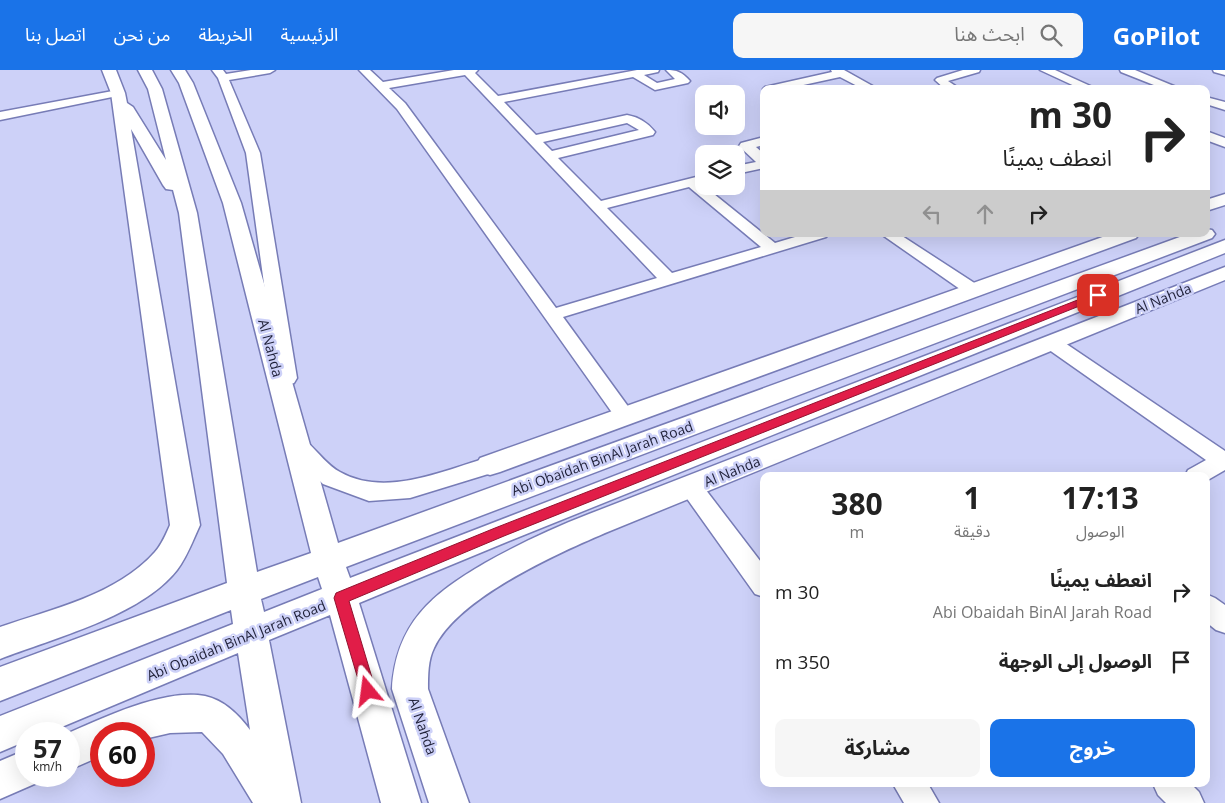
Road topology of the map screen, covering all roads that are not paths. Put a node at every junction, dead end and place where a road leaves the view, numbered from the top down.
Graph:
1 (109, 70) edge
2 (145, 70) edge
3 (178, 70) edge
4 (270, 70) edge
5 (364, 70) edge
6 (470, 70) edge
7 (671, 70) edge
8 (975, 70) edge
9 (1045, 70) edge
10 (1127, 70) edge
11 (1218, 70) edge
12 (645, 71) edge
13 (838, 71) edge
14 (1225, 72) edge
15 (220, 74) edge
16 (784, 85) edge
17 (864, 85) edge
18 (946, 85) edge
19 (1081, 85) edge
20 (1165, 85) edge
21 (382, 86) junction
22 (118, 93) junction
23 (496, 100) junction
24 (1210, 101) edge
25 (1225, 106) edge
26 (0, 116) edge
27 (1210, 137) edge
28 (533, 140) junction
29 (760, 142) edge
30 (1225, 143) edge
31 (549, 156) junction
32 (760, 158) edge
33 (760, 163) edge
34 (745, 167) edge
35 (695, 181) edge
36 (714, 195) edge
37 (1225, 199) edge
38 (1210, 205) edge
39 (597, 206) junction
40 (188, 213) junction
41 (810, 237) edge
42 (894, 237) edge
43 (1121, 237) edge
44 (1208, 237) edge
45 (1210, 237) edge
46 (772, 248) junction
47 (1100, 273) junction
48 (1225, 273) edge
49 (668, 279) junction
50 (973, 290) junction
51 (1062, 309) junction
52 (551, 314) junction
53 (1052, 343) junction
54 (980, 372) junction
55 (684, 395) junction
56 (625, 416) junction
57 (298, 447) junction
58 (1224, 461) edge
59 (490, 465) joint
60 (1203, 472) edge
61 (691, 487) junction
62 (584, 528) junction
63 (500, 532) junction
64 (328, 560) junction
65 (760, 581) edge
66 (244, 591) junction
67 (341, 598) junction
68 (1210, 609) edge
69 (1225, 621) edge
70 (252, 633) junction
71 (0, 643) edge
72 (0, 684) edge
73 (138, 722) edge
74 (0, 734) edge
75 (15, 774) edge
76 (0, 780) edge
77 (911, 787) edge
78 (1172, 787) edge
79 (275, 803) edge
80 (281, 803) edge
81 (401, 803) edge
82 (449, 803) edge
83 (923, 803) edge
84 (1188, 803) edge

1 - 22 main road
2 - 40 main road
3 - 57 main road, Al Nahda
4 - 15 street
5 - 21 street
6 - 21 street
6 - 23 street
7 - 12 street
8 - 18 street
9 - 19 street
10 - 20 street
11 - 14 street
12 - 23 street
13 - 16 street
13 - 17 street
15 - 57 street
21 - 52 street
22 - 26 street
22 - 40 main road
22 - 71 main road
23 - 28 street
24 - 25 street
27 - 30 street
28 - 31 street
28 - 31 street
29 - 32 street
31 - 39 street
33 - 34 street
35 - 39 street
36 - 46 street
37 - 38 main road
39 - 49 street
40 - 66 main road
41 - 46 street
42 - 50 street
43 - 50 main road
44 - 47 main road, Abi Obaidah BinAl Jarah Road
45 - 51 main road, Abi Obaidah BinAl Jarah Road
46 - 49 street
47 - 55 main road
47 - 64 main road, Abi Obaidah BinAl Jarah Road
48 - 53 main road, Al Nahda
49 - 52 street
50 - 55 main road
51 - 54 main road
51 - 63 main road, Abi Obaidah BinAl Jarah Road
52 - 56 street
53 - 54 main road, Al Nahda
53 - 58 street
54 - 61 main road, Al Nahda
55 - 56 main road
56 - 59 main road
57 - 59 street
57 - 64 main road, Al Nahda
58 - 60 street
61 - 62 main road, Al Nahda
61 - 65 street
62 - 63 main road
62 - 82 main road, Al Nahda
63 - 67 main road, Abi Obaidah BinAl Jarah Road
64 - 66 main road, Abi Obaidah BinAl Jarah Road
64 - 67 main road, Al Nahda
66 - 70 main road
66 - 72 main road, Abi Obaidah BinAl Jarah Road
67 - 70 main road, Abi Obaidah BinAl Jarah Road
67 - 81 main road, Al Nahda
68 - 69 street
70 - 74 main road, Abi Obaidah BinAl Jarah Road
70 - 80 main road
73 - 79 main road
75 - 76 main road
77 - 83 street
78 - 84 street

